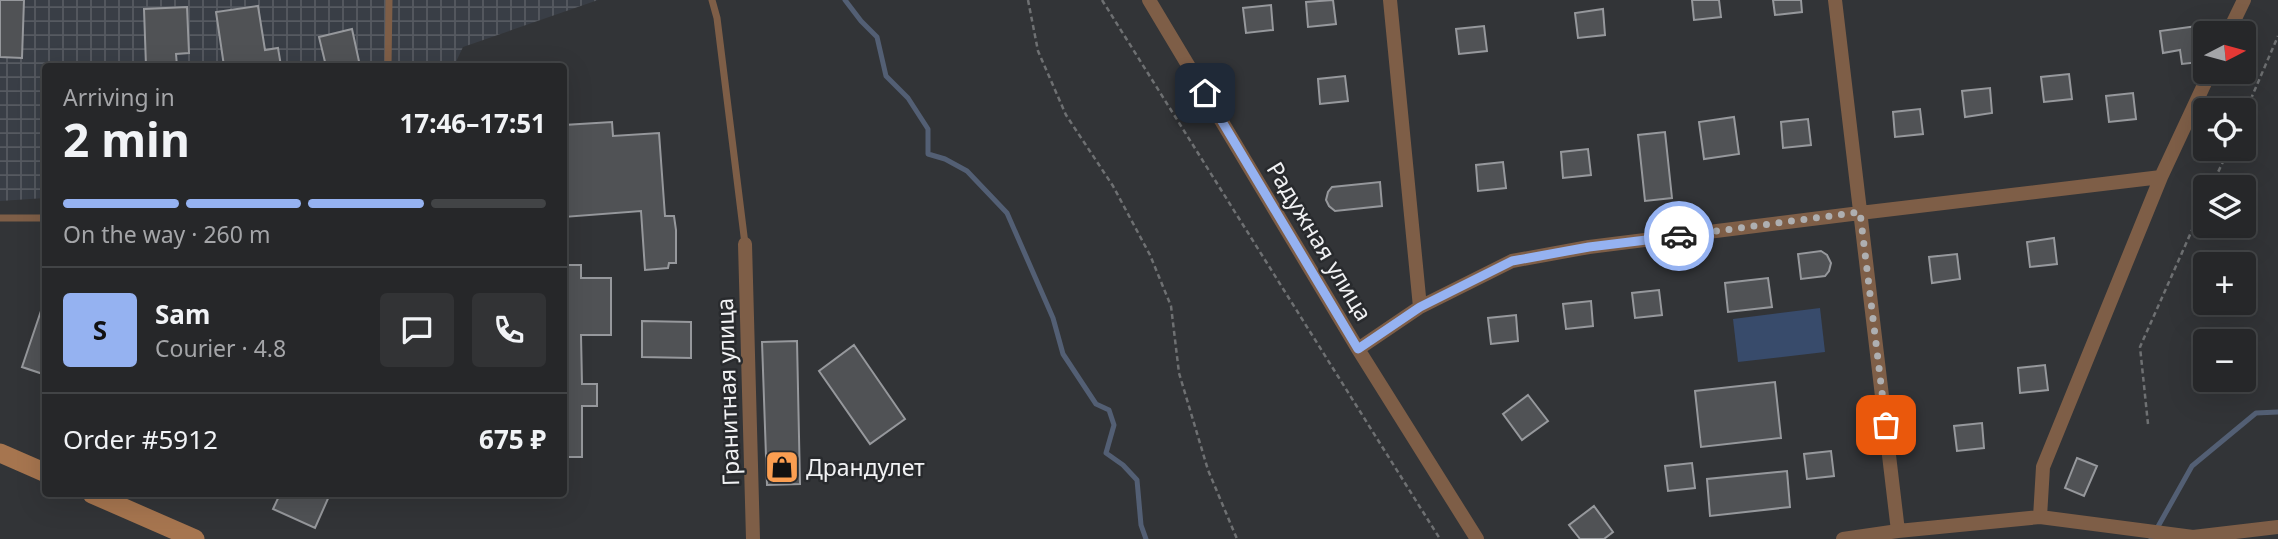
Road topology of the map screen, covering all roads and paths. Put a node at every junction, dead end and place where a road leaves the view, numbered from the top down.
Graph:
1 (389, 0) edge
2 (712, 0) edge
3 (1028, 0) edge
4 (1102, 0) edge
5 (1149, 0) edge
6 (1390, 0) edge
7 (1835, 0) edge
8 (2244, 0) edge
9 (2234, 21) edge
10 (2278, 36) edge
11 (388, 63) edge
12 (2204, 84) edge
13 (2251, 98) edge
14 (2161, 177) junction
15 (1860, 212) junction
16 (0, 218) edge
17 (42, 218) edge
18 (2193, 228) edge
19 (745, 244) joint
20 (1420, 307) junction
21 (1358, 349) junction
22 (2148, 424) dead end
23 (0, 453) edge
24 (42, 471) edge
25 (99, 497) edge
26 (2040, 517) junction
27 (2278, 527) edge
28 (1898, 531) junction
29 (195, 539) edge
30 (753, 539) edge
31 (1237, 539) edge
32 (1440, 539) edge
33 (1477, 539) edge
34 (1843, 539) edge

1 - 11 lane
2 - 19 lane
3 - 31 path
4 - 32 path
5 - 21 street, Радужная улица
6 - 20 street
7 - 15 street
8 - 9 street
10 - 13 path
12 - 14 street
14 - 15 street
14 - 26 street
15 - 20 street
15 - 28 street
16 - 17 lane
18 - 22 path
19 - 30 street, Гранитная улица
20 - 21 street
21 - 33 street, Радужная улица
23 - 24 main road
25 - 29 main road
26 - 27 street
26 - 28 street
28 - 34 street

